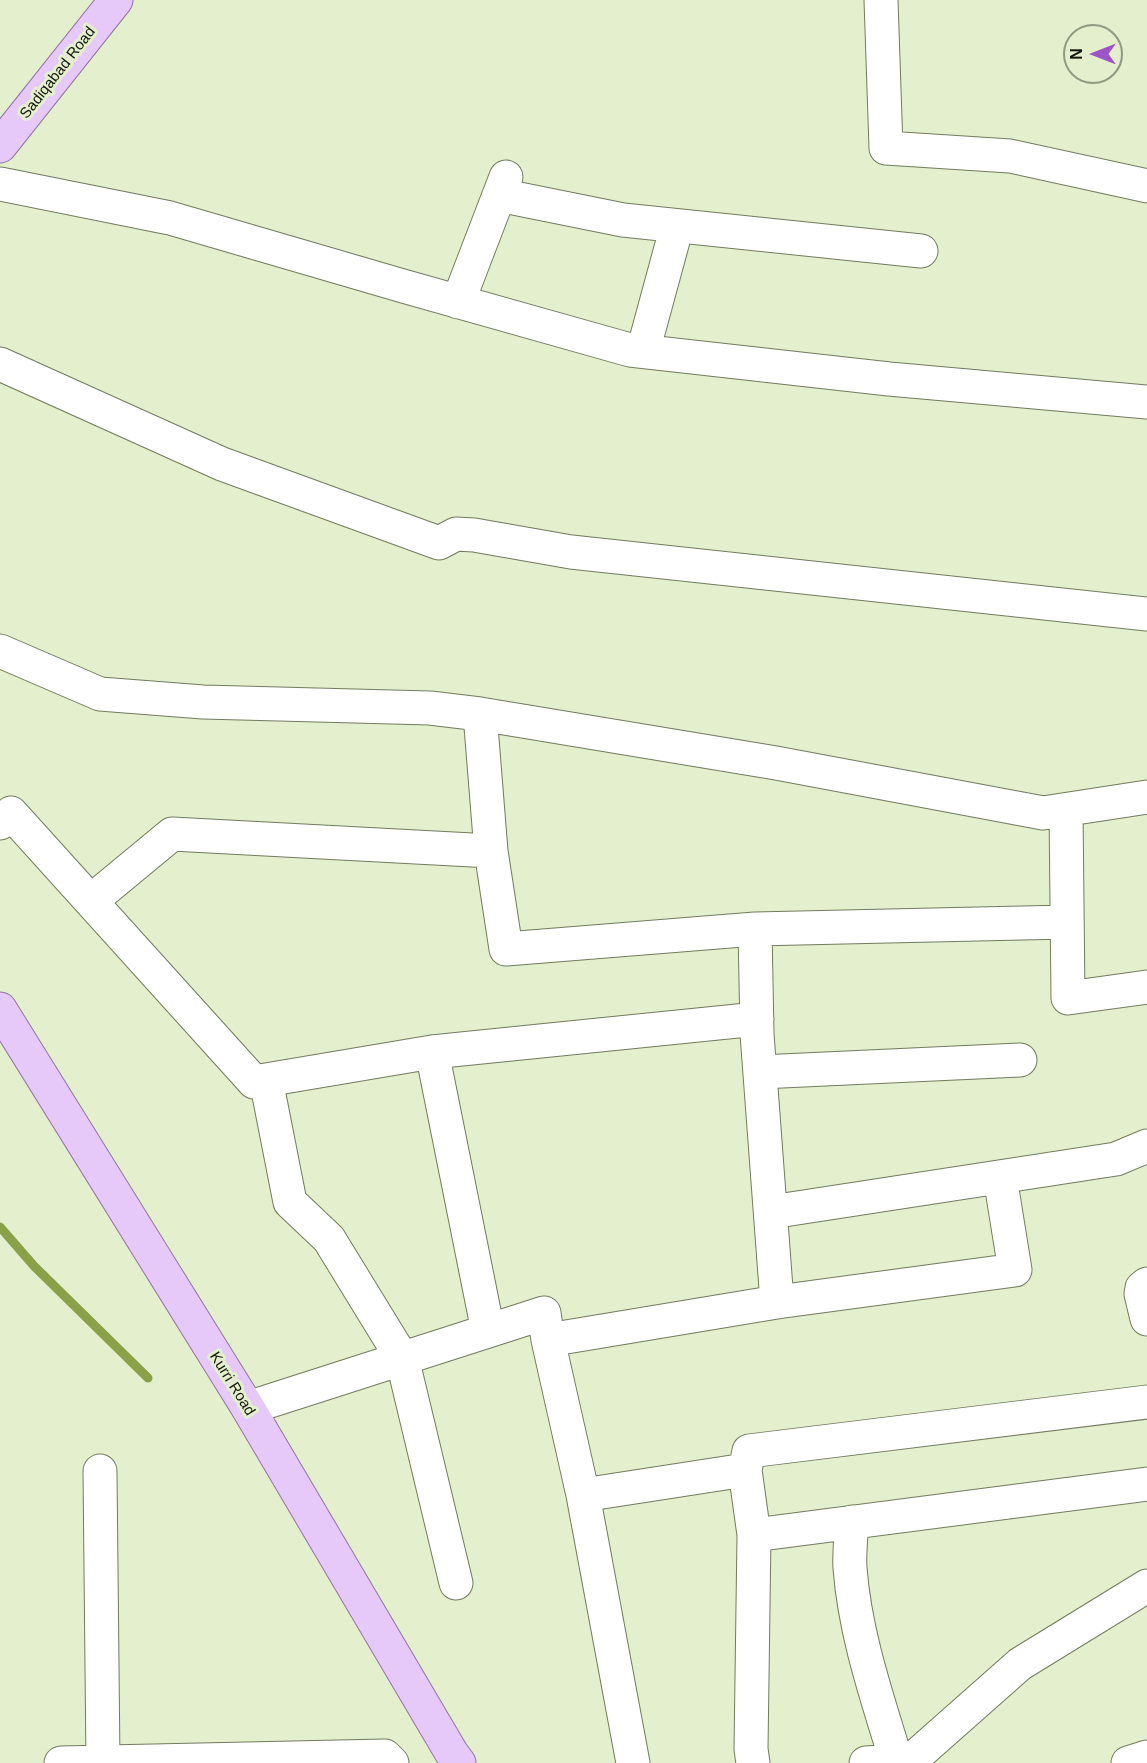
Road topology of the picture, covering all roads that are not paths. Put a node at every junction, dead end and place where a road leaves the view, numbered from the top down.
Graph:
1 (116, 0) edge
2 (881, 0) edge
3 (0, 146) edge
4 (0, 184) edge
5 (1147, 186) edge
6 (677, 226) junction
7 (921, 251) dead end
8 (458, 302) junction
9 (643, 351) junction
10 (0, 364) edge
11 (1147, 402) edge
12 (1147, 614) edge
13 (0, 651) edge
14 (480, 714) junction
15 (1147, 797) edge
16 (1066, 810) junction
17 (0, 823) edge
18 (491, 851) junction
19 (91, 901) junction
20 (1067, 922) junction
21 (755, 929) junction
22 (1147, 987) edge
23 (0, 1009) edge
24 (757, 1019) junction
25 (432, 1052) junction
26 (1020, 1060) dead end
27 (760, 1072) junction
28 (266, 1080) junction
29 (1146, 1150) edge
30 (1000, 1177) junction
31 (771, 1212) junction
32 (1147, 1284) edge
33 (777, 1302) junction
34 (1147, 1319) edge
35 (488, 1331) junction
36 (548, 1340) junction
37 (402, 1358) junction
38 (1147, 1402) edge
39 (248, 1408) junction
40 (745, 1470) junction
41 (100, 1471) dead end
42 (1147, 1484) edge
43 (583, 1495) junction
44 (852, 1522) junction
45 (754, 1535) junction
46 (456, 1583) dead end
47 (1147, 1586) edge
48 (1147, 1757) edge
49 (892, 1762) edge
50 (61, 1763) edge
51 (119, 1763) edge
52 (392, 1763) edge
53 (459, 1763) edge
54 (633, 1763) edge
55 (638, 1763) edge
56 (753, 1763) edge
57 (1128, 1763) edge

1 - 3 main road, Sadiqabad Road
2 - 5 street
4 - 8 street
6 - 7 street
6 - 8 street
6 - 9 street
8 - 9 street
9 - 11 street
10 - 12 street
13 - 14 street
14 - 16 street
14 - 18 street
15 - 16 street
16 - 20 street
17 - 19 street
18 - 19 street
18 - 21 street
19 - 28 street
20 - 21 street
20 - 22 street
21 - 24 street
23 - 39 main road, Kurri Road
24 - 25 street
24 - 27 street
25 - 28 street
25 - 35 street
26 - 27 street
27 - 31 street
28 - 37 street
29 - 30 street
30 - 31 street
30 - 33 street
31 - 33 street
32 - 34 street
33 - 36 street
35 - 36 street
35 - 37 street
36 - 43 street
37 - 39 street
37 - 46 street
38 - 40 street
39 - 53 main road, Kurri Road
40 - 43 street
40 - 45 street
41 - 51 street
42 - 44 street
43 - 54 street
44 - 45 street
44 - 49 street
45 - 56 street
47 - 49 street
48 - 57 street
50 - 51 street
51 - 52 street
54 - 55 street

